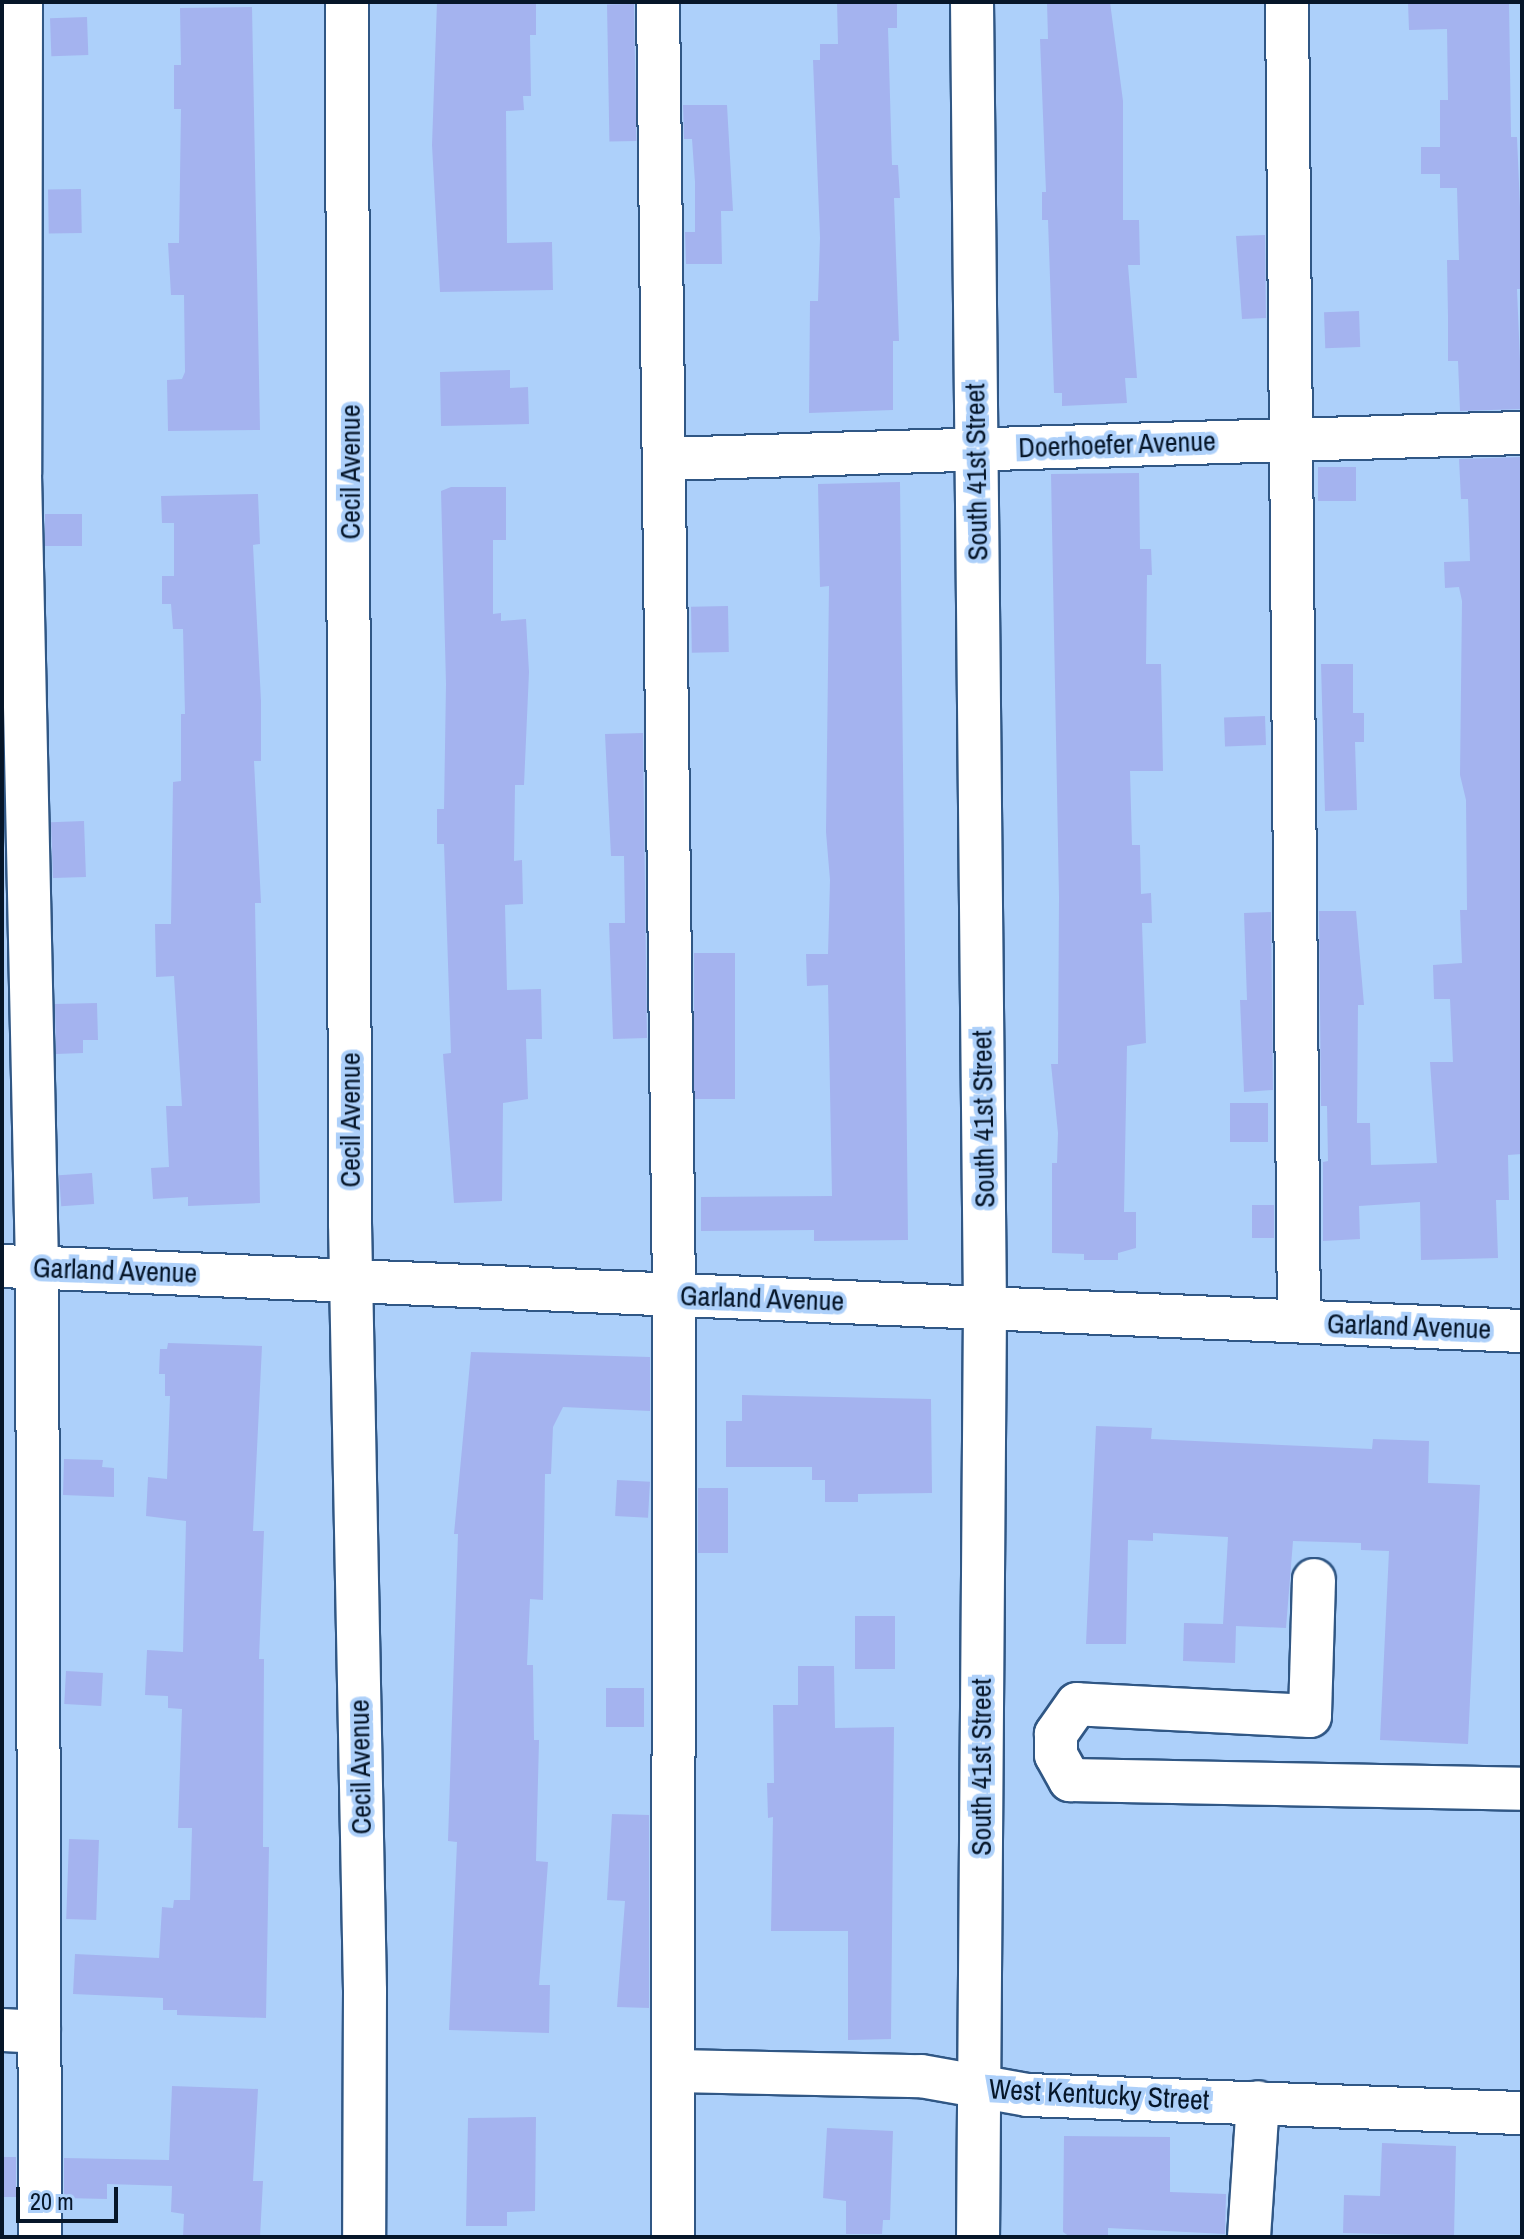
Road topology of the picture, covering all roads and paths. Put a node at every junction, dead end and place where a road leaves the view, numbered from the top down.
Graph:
1 (21, 2) edge
2 (347, 2) edge
3 (658, 2) edge
4 (972, 2) edge
5 (1287, 2) edge
6 (1522, 433) edge
7 (1289, 439) junction
8 (976, 448) junction
9 (664, 459) junction
10 (21, 474) edge
11 (20, 1267) edge
12 (351, 1282) junction
13 (674, 1295) junction
14 (985, 1308) junction
15 (1299, 1321) junction
16 (1522, 1331) edge
17 (1314, 1580) dead end
18 (1522, 1789) edge
19 (21, 2031) edge
20 (676, 2071) junction
21 (979, 2088) junction
22 (1258, 2102) junction
23 (1522, 2113) edge
24 (40, 2237) edge
25 (364, 2237) edge
26 (673, 2237) edge
27 (978, 2237) edge
28 (1249, 2237) edge

1 - 10 street
2 - 12 street, Cecil Avenue
3 - 9 street
4 - 8 street, South 41st Street
5 - 7 street
6 - 7 street, Doerhoefer Avenue
7 - 8 street, Doerhoefer Avenue
7 - 15 street
8 - 9 street, Doerhoefer Avenue
8 - 14 street, South 41st Street
9 - 13 street
10 - 11 street
11 - 12 street, Garland Avenue
11 - 19 street
12 - 13 street, Garland Avenue
12 - 25 street, Cecil Avenue
13 - 14 street, Garland Avenue
13 - 20 street
14 - 15 street, Garland Avenue
14 - 21 street, South 41st Street
15 - 16 street, Garland Avenue
17 - 18 street
19 - 24 street
20 - 21 street, West Kentucky Street
20 - 26 street
21 - 22 street, West Kentucky Street
21 - 27 street, South 41st Street
22 - 23 street, West Kentucky Street
22 - 28 street

